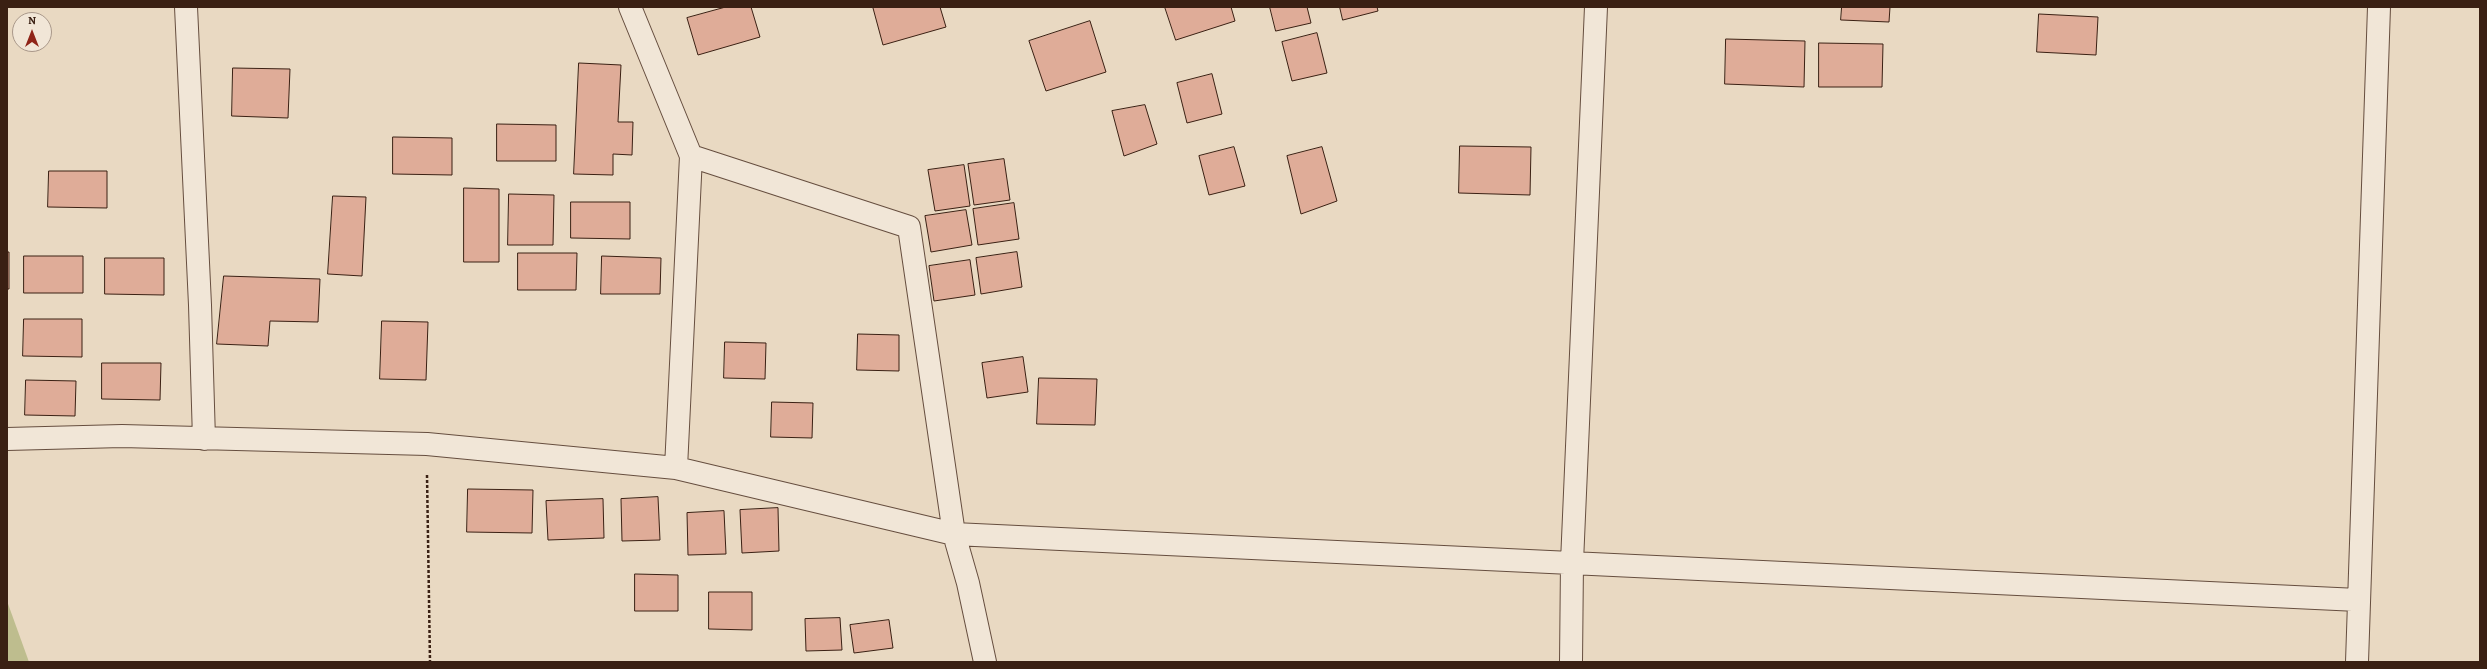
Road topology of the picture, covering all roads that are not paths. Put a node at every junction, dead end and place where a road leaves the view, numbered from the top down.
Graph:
1 (186, 7) edge
2 (630, 7) edge
3 (1596, 7) edge
4 (2379, 7) edge
5 (691, 156) junction
6 (7, 438) edge
7 (204, 440) junction
8 (676, 468) junction
9 (954, 534) junction
10 (1572, 562) junction
11 (2358, 600) junction
12 (985, 662) edge
13 (1571, 662) edge
14 (2357, 662) edge

1 - 7 street
2 - 5 street
3 - 10 street
4 - 11 street
5 - 8 street
5 - 9 street
6 - 7 street
7 - 8 street
8 - 9 street
9 - 10 street
9 - 12 street
10 - 11 street
10 - 13 street
11 - 14 street

